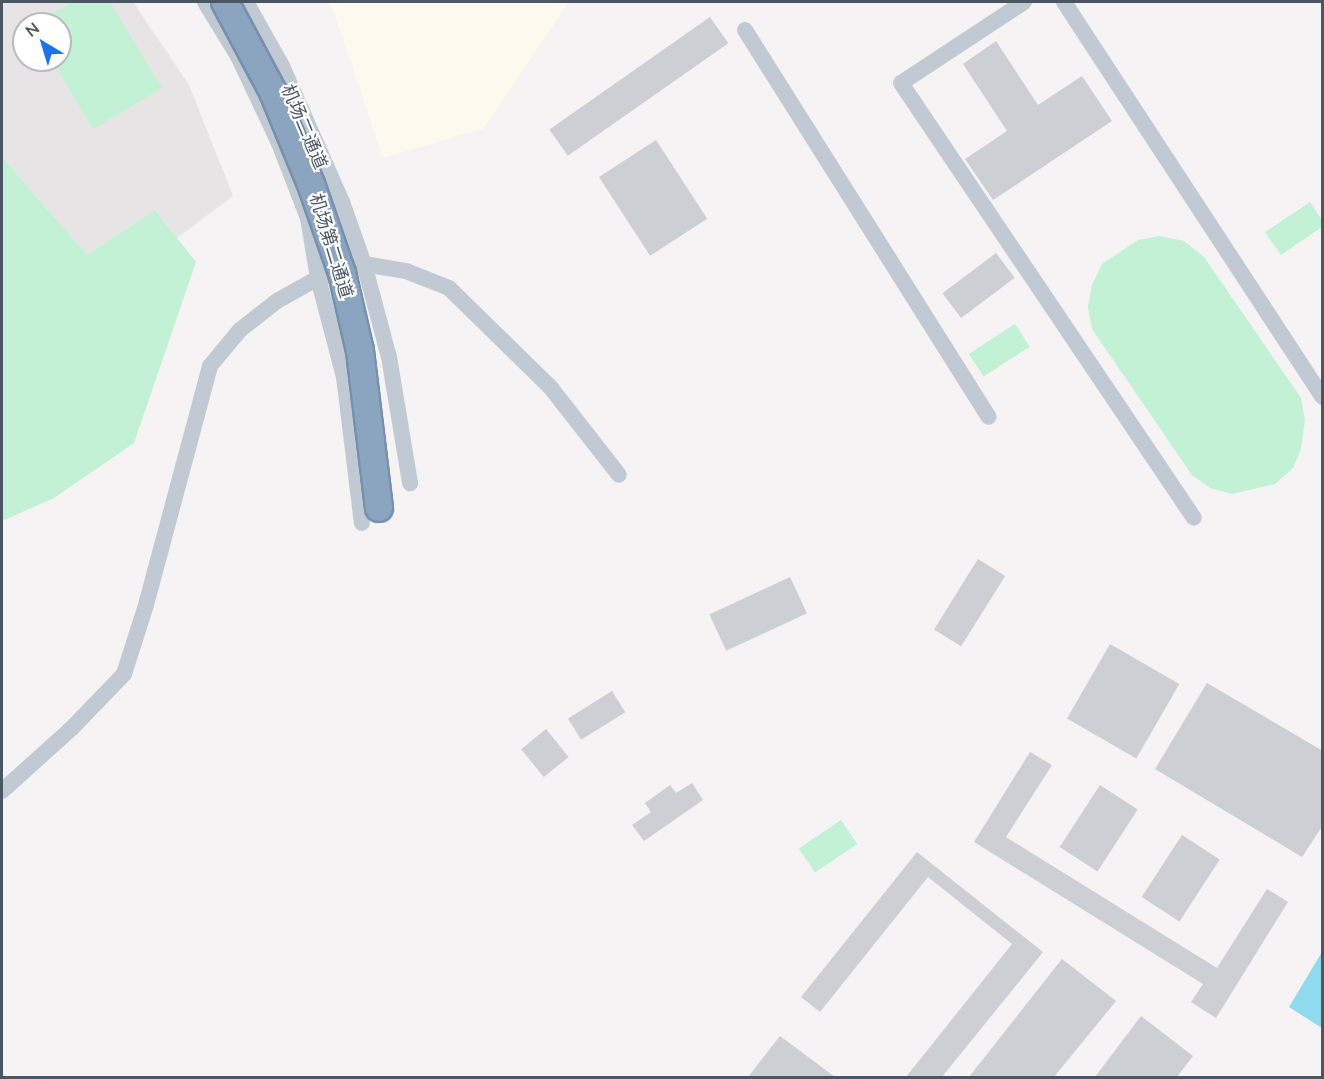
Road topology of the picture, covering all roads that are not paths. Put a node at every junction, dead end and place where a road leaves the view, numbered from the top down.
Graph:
1 (205, 2) edge
2 (225, 2) edge
3 (244, 2) edge
4 (1024, 2) edge
5 (1064, 2) edge
6 (745, 30) dead end
7 (364, 264) junction
8 (318, 278) junction
9 (1323, 397) edge
10 (989, 417) dead end
11 (619, 475) dead end
12 (410, 483) dead end
13 (378, 513) junction
14 (1194, 518) dead end
15 (2, 791) edge

1 - 8 street
2 - 13 highway, 机场第二通道, bridge
3 - 7 street
3 - 13 highway, 机场二通道
4 - 14 street
5 - 9 street
6 - 10 street
7 - 8 street
7 - 11 street
7 - 12 street
8 - 13 street
8 - 15 street

